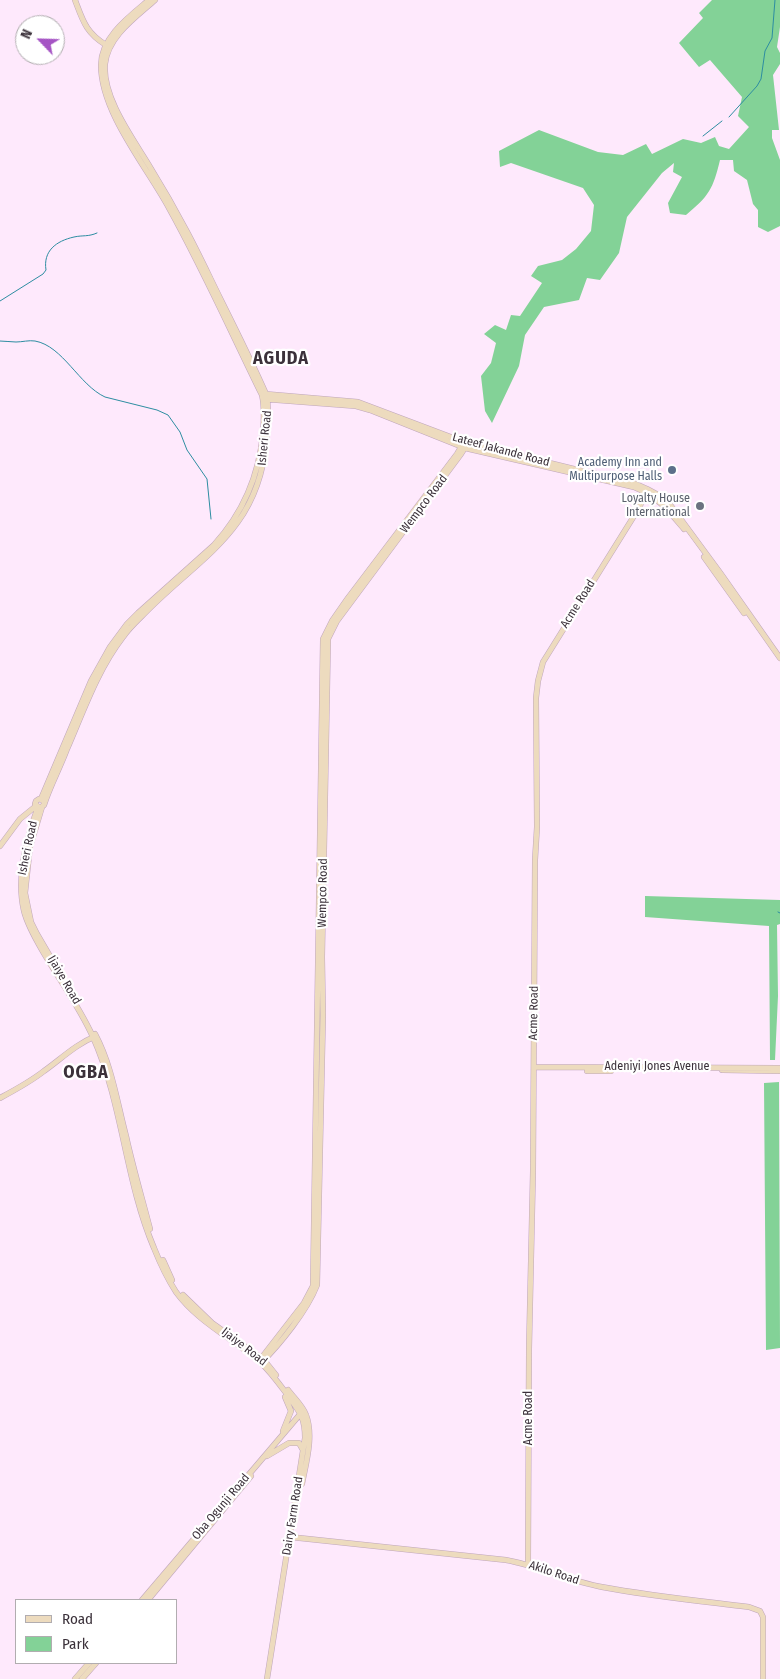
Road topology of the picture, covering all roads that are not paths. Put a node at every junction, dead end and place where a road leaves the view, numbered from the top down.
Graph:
1 (75, 0) edge
2 (149, 0) edge
3 (155, 0) edge
4 (106, 49) junction
5 (260, 380) junction
6 (265, 397) junction
7 (293, 397) junction
8 (453, 443) junction
9 (465, 445) junction
10 (457, 454) junction
11 (646, 490) junction
12 (653, 494) junction
13 (639, 508) junction
14 (350, 600) junction
15 (780, 658) edge
16 (780, 664) edge
17 (40, 804) junction
18 (0, 840) edge
19 (0, 846) edge
20 (41, 945) joint
21 (94, 1037) junction
22 (534, 1068) junction
23 (780, 1070) edge
24 (0, 1098) edge
25 (261, 1361) junction
26 (283, 1389) junction
27 (303, 1413) junction
28 (280, 1437) junction
29 (304, 1451) junction
30 (267, 1456) junction
31 (249, 1476) junction
32 (198, 1536) junction
33 (291, 1538) junction
34 (528, 1564) junction
35 (143, 1599) edge
36 (149, 1599) edge
37 (89, 1665) edge
38 (763, 1667) junction
39 (75, 1679) edge
40 (82, 1679) edge
41 (267, 1679) edge
42 (759, 1679) edge
43 (763, 1679) edge

1 - 4 main road
2 - 4 main road
3 - 4 main road
4 - 5 main road, Isheri Road
4 - 6 main road, Isheri Road
5 - 6 main road, Isheri Road
5 - 7 main road
6 - 7 main road, Lateef Jakande Road
6 - 8 main road, Lateef Jakande Road
6 - 17 main road, Isheri Road
7 - 9 main road, Lateef Jakande Road
8 - 9 main road, Lateef Jakande Road
8 - 10 main road
9 - 10 main road, Wempco Road
9 - 11 main road, Lateef Jakande Road
9 - 14 main road, Wempco Road
10 - 14 main road, Wempco Road
11 - 12 main road, Lateef Jakande Road
11 - 13 main road, Acme Road
12 - 13 main road
12 - 15 main road, Lateef Jakande Road
12 - 16 main road, Lateef Jakande Road
13 - 22 main road, Acme Road
14 - 25 main road, Wempco Road
17 - 18 main road
17 - 19 main road
17 - 20 main road, Isheri Road
20 - 21 main road, Ijaiye Road
21 - 24 main road
21 - 25 main road, Ijaiye Road
22 - 23 main road, Adeniyi Jones Avenue
22 - 34 main road, Acme Road
25 - 26 main road, Ijaiye Road
25 - 27 main road, Ijaiye Road
26 - 27 main road, Ijaiye Road
26 - 28 main road
27 - 28 main road, Oba Ogunji Road
27 - 29 main road, Dairy Farm Road
27 - 30 main road, Oba Ogunji Road
27 - 33 main road, Dairy Farm Road
28 - 31 main road, Oba Ogunji Road
29 - 30 main road
29 - 33 main road, Dairy Farm Road
30 - 31 main road, Oba Ogunji Road
31 - 32 main road, Oba Ogunji Road
32 - 35 main road, Oba Ogunji Road
32 - 36 main road, Oba Ogunji Road
33 - 34 main road, Akilo Road
33 - 41 main road, Dairy Farm Road
34 - 38 main road, Akilo Road
37 - 39 main road
37 - 40 main road
38 - 42 main road, Akilo Road
38 - 43 main road, Akilo Road

